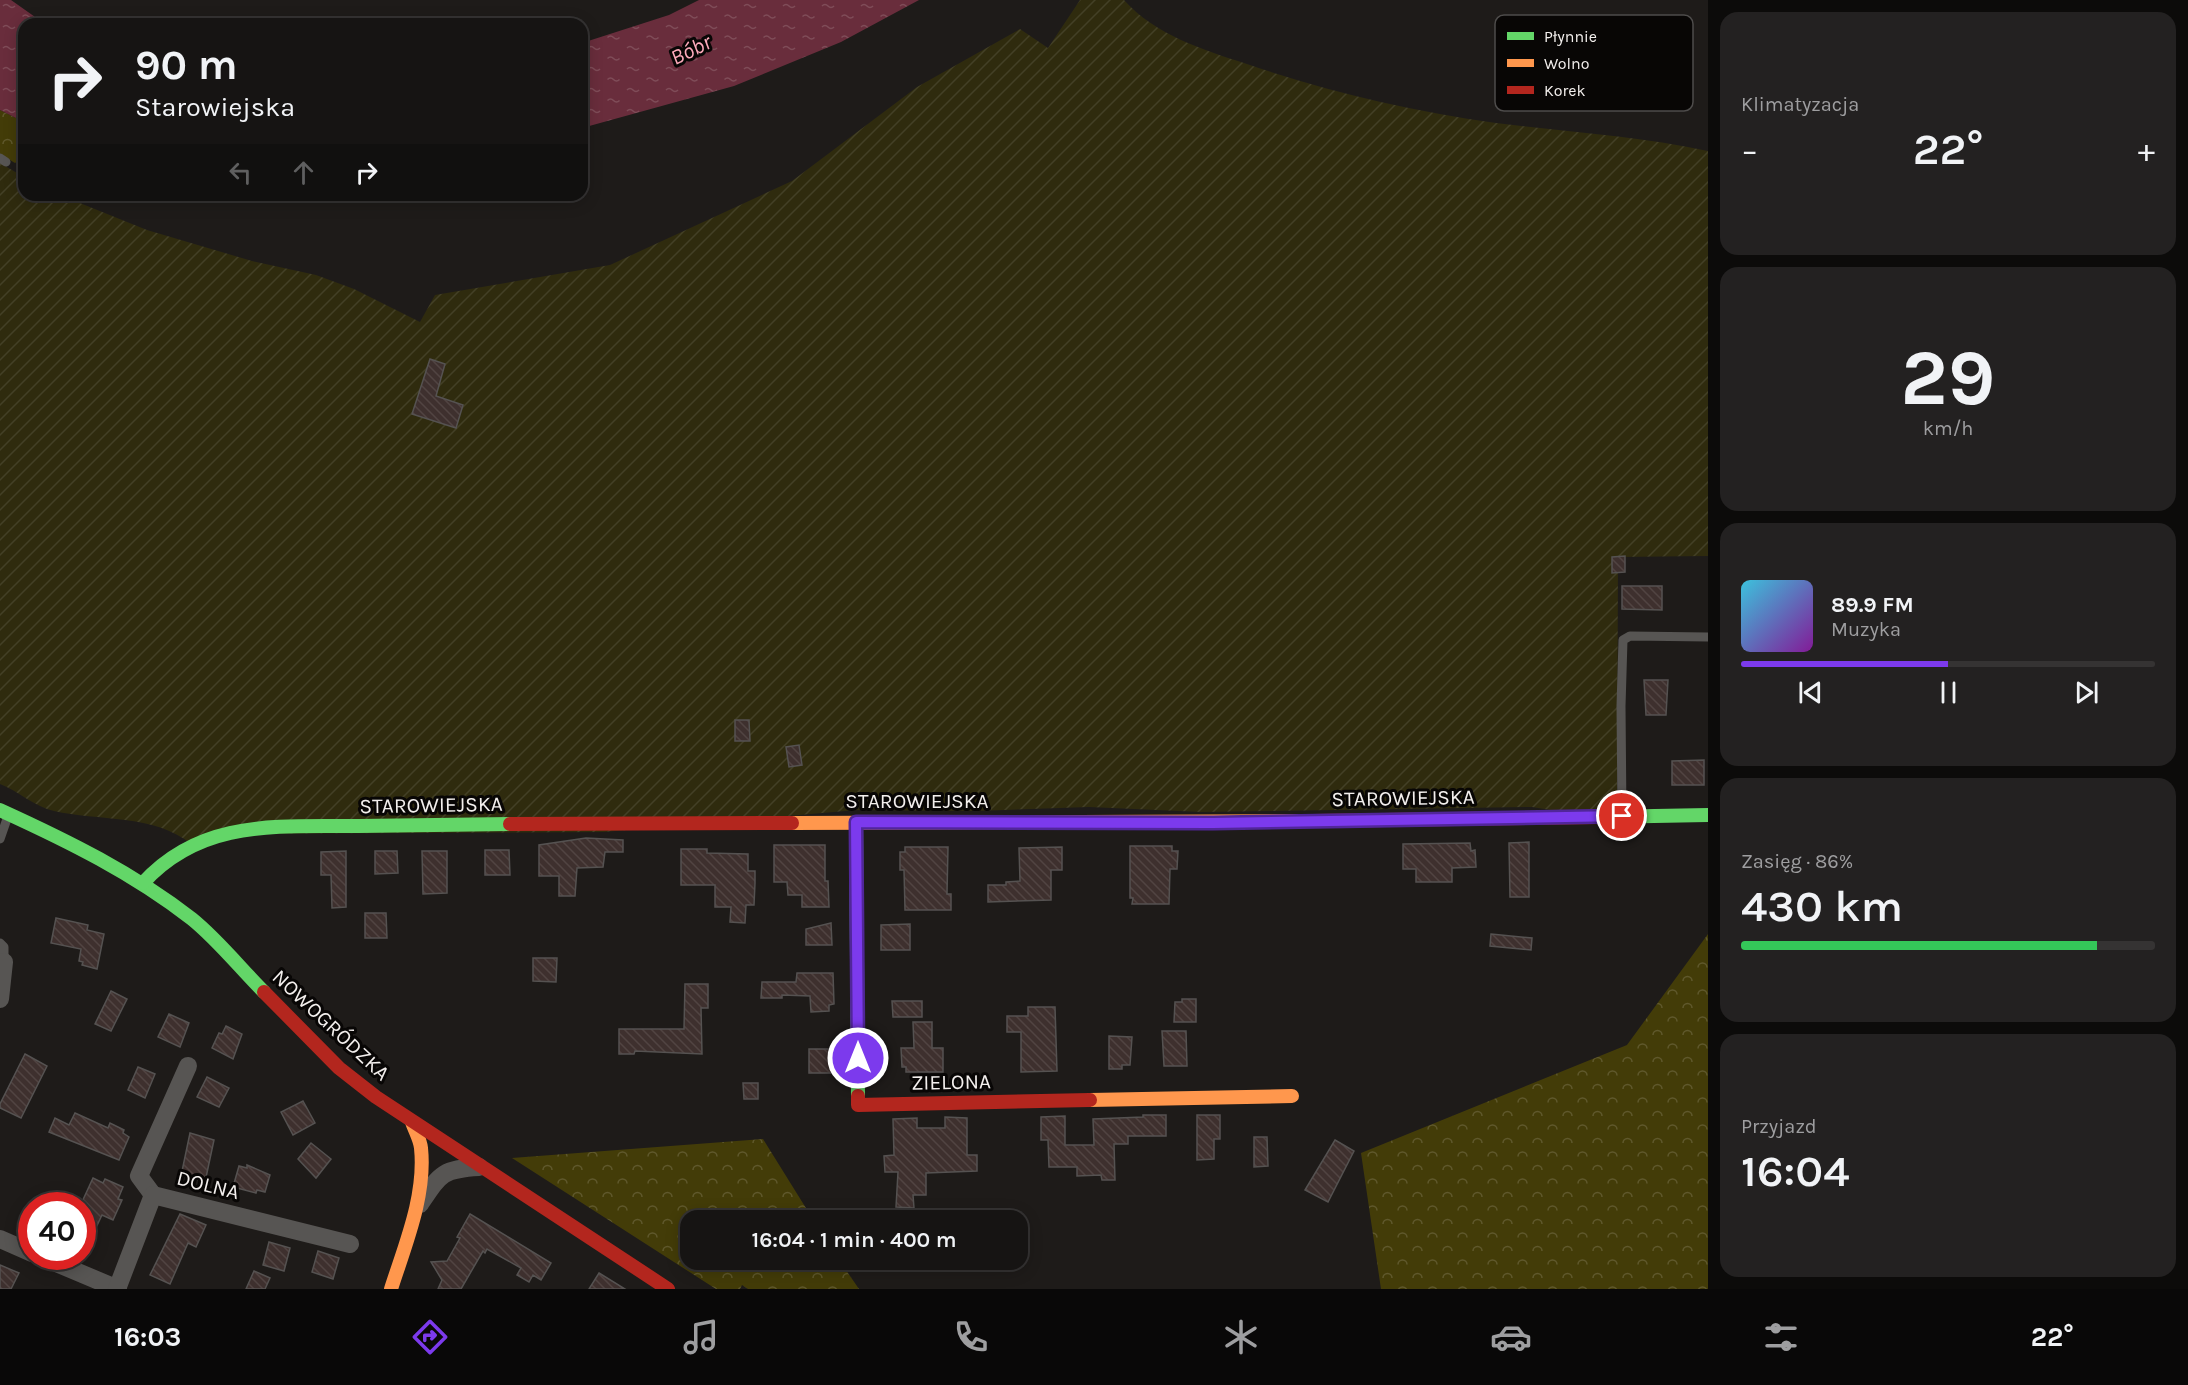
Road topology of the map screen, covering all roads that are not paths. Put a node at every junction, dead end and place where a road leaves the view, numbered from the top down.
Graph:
1 (1708, 637) edge
2 (5, 812) edge
3 (1708, 815) edge
4 (1622, 816) junction
5 (856, 822) junction
6 (0, 839) edge
7 (143, 883) junction
8 (0, 943) edge
9 (4, 962) joint
10 (0, 999) edge
11 (188, 1066) dead end
12 (1292, 1096) dead end
13 (412, 1122) junction
14 (479, 1167) junction
15 (153, 1195) junction
16 (414, 1213) junction
17 (0, 1239) edge
18 (350, 1244) dead end
19 (18, 1247) edge
20 (73, 1270) edge
21 (118, 1289) edge
22 (391, 1289) edge
23 (668, 1289) edge

1 - 4 lane
2 - 6 lane
2 - 7 street, NOWOGRÓDZKA
3 - 4 street, STAROWIEJSKA
4 - 5 street, STAROWIEJSKA
5 - 7 street, STAROWIEJSKA
5 - 12 street, ZIELONA
7 - 13 street, NOWOGRÓDZKA
8 - 9 lane
9 - 10 street
11 - 15 street
13 - 14 street, NOWOGRÓDZKA
13 - 16 street
14 - 16 street
14 - 23 street, NOWOGRÓDZKA
15 - 18 street, DOLNA
15 - 21 street, DOLNA
16 - 22 street
17 - 19 street
20 - 21 street

